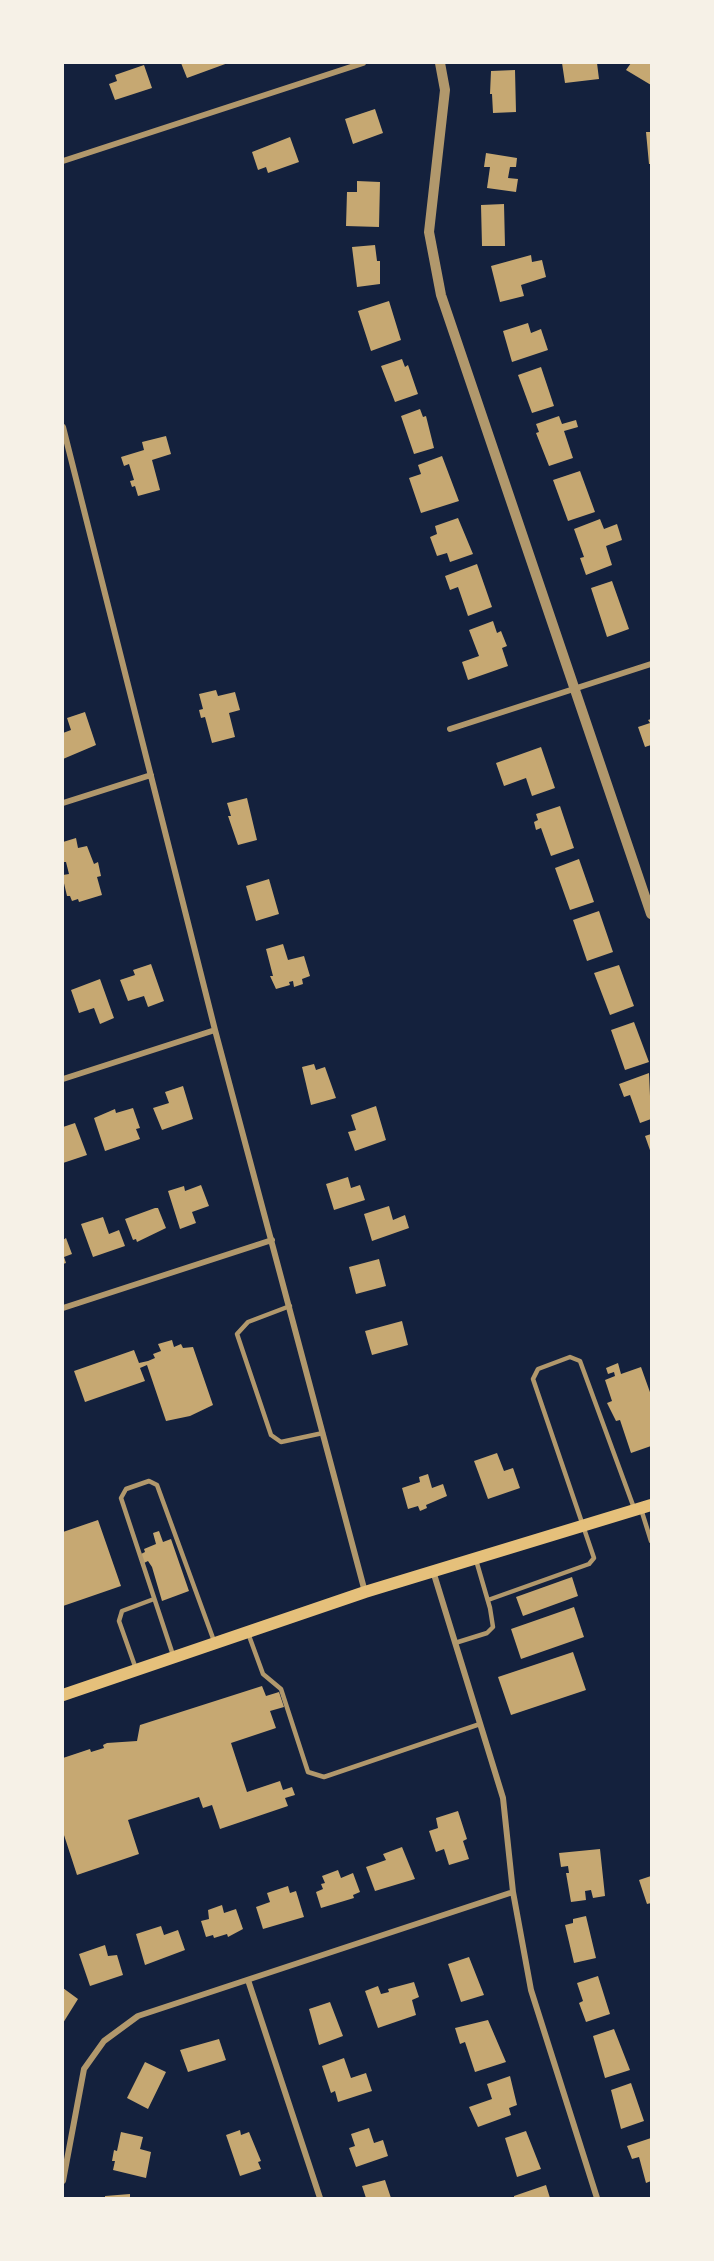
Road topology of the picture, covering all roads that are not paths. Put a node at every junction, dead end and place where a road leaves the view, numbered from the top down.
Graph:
1 (363, 63) edge
2 (440, 63) edge
3 (63, 161) edge
4 (63, 427) edge
5 (651, 664) edge
6 (573, 689) junction
7 (450, 729) dead end
8 (151, 775) junction
9 (63, 804) edge
10 (651, 914) edge
11 (215, 1030) junction
12 (63, 1079) edge
13 (272, 1240) junction
14 (290, 1306) junction
15 (63, 1308) edge
16 (323, 1433) junction
17 (642, 1508) edge
18 (585, 1525) junction
19 (651, 1541) edge
20 (475, 1558) junction
21 (433, 1571) junction
22 (365, 1592) junction
23 (154, 1599) junction
24 (488, 1600) junction
25 (248, 1632) junction
26 (214, 1643) junction
27 (455, 1643) junction
28 (174, 1657) junction
29 (136, 1670) junction
30 (63, 1695) edge
31 (480, 1724) junction
32 (513, 1892) junction
33 (248, 1980) junction
34 (63, 2181) edge
35 (320, 2198) edge
36 (597, 2198) edge

1 - 3 street
2 - 6 street
4 - 8 street
5 - 6 street
6 - 7 street
6 - 10 street
8 - 9 street
8 - 11 street
11 - 12 street
11 - 13 street
13 - 14 street
13 - 15 street
14 - 16 street
14 - 16 lane
16 - 22 street
17 - 18 main road
17 - 18 lane
17 - 19 lane
18 - 20 main road
18 - 24 lane
20 - 21 main road
20 - 24 lane
21 - 22 main road
21 - 27 street
22 - 25 main road
23 - 26 lane
23 - 28 lane
23 - 29 lane
24 - 27 lane
25 - 26 main road
25 - 31 lane
26 - 28 main road
27 - 31 street
28 - 29 main road
29 - 30 main road
31 - 32 street
32 - 33 street
32 - 36 street
33 - 34 street
33 - 35 street

